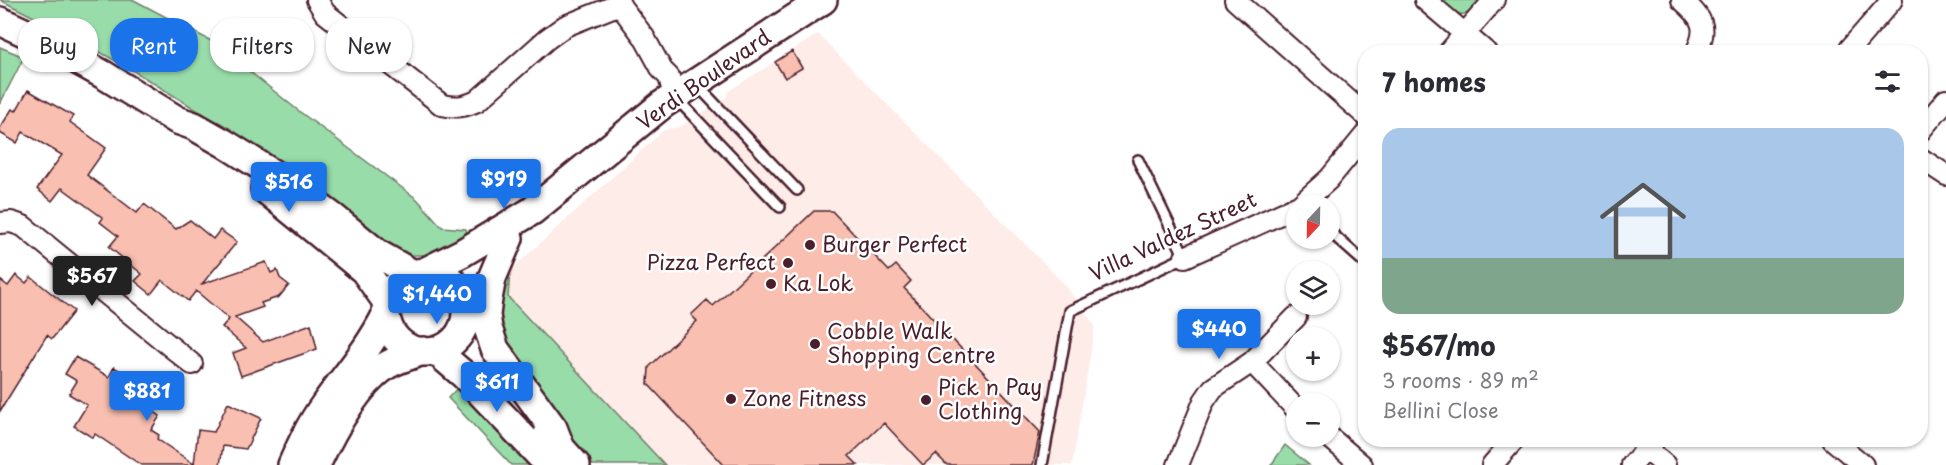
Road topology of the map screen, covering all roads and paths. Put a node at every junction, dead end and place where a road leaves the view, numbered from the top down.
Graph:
1 (317, 0) edge
2 (824, 0) edge
3 (1235, 0) edge
4 (1425, 0) edge
5 (1494, 0) edge
6 (1682, 0) edge
7 (1892, 0) edge
8 (618, 2) edge
9 (0, 21) edge
10 (1465, 34) junction
11 (1455, 45) edge
12 (1478, 45) edge
13 (1700, 45) edge
14 (1853, 45) edge
15 (679, 85) junction
16 (1946, 100) edge
17 (1358, 109) edge
18 (177, 120) junction
19 (1928, 121) edge
20 (1358, 144) edge
21 (1138, 160) dead end
22 (1928, 163) edge
23 (1946, 175) edge
24 (798, 190) dead end
25 (1311, 195) edge
26 (780, 207) dead end
27 (1286, 211) edge
28 (532, 212) junction
29 (0, 223) edge
30 (509, 238) junction
31 (1340, 241) edge
32 (1185, 257) junction
33 (1358, 257) edge
34 (419, 273) junction
35 (464, 300) junction
36 (387, 308) junction
37 (1296, 317) dead end
38 (463, 328) junction
39 (429, 351) junction
40 (1252, 362) junction
41 (192, 364) dead end
42 (1286, 398) edge
43 (1340, 446) edge
44 (1508, 447) edge
45 (1647, 447) edge
46 (1652, 447) edge
47 (1841, 447) edge
48 (562, 459) edge
49 (292, 465) edge
50 (316, 465) edge
51 (1042, 465) edge
52 (1179, 465) edge
53 (1362, 465) edge
54 (1492, 465) edge
55 (1632, 465) edge
56 (1665, 465) edge
57 (1863, 465) edge

1 - 8 street
2 - 15 street, Verdi Boulevard
3 - 17 street
4 - 10 street
5 - 10 street
6 - 13 street
7 - 14 street
8 - 15 street
9 - 18 street
10 - 11 street
10 - 12 street
15 - 24 lane
15 - 26 lane
15 - 28 street, Verdi Boulevard
16 - 19 street
18 - 34 street
18 - 36 street
20 - 25 street, Villa Valdez Street
21 - 32 lane
22 - 23 street
27 - 32 street, Villa Valdez Street
28 - 30 street, Verdi Boulevard
28 - 34 street, Verdi Boulevard
29 - 41 street
30 - 35 street, Verdi Boulevard
30 - 48 street
31 - 33 lane
32 - 51 lane, Villa Valdez Street
34 - 35 street
34 - 36 street
35 - 38 street
36 - 39 street
36 - 49 street
37 - 40 street
38 - 39 street
38 - 48 street
39 - 48 street
39 - 50 street
40 - 42 street
40 - 52 street
43 - 53 street
44 - 54 street
45 - 55 street
46 - 56 street
47 - 57 street

